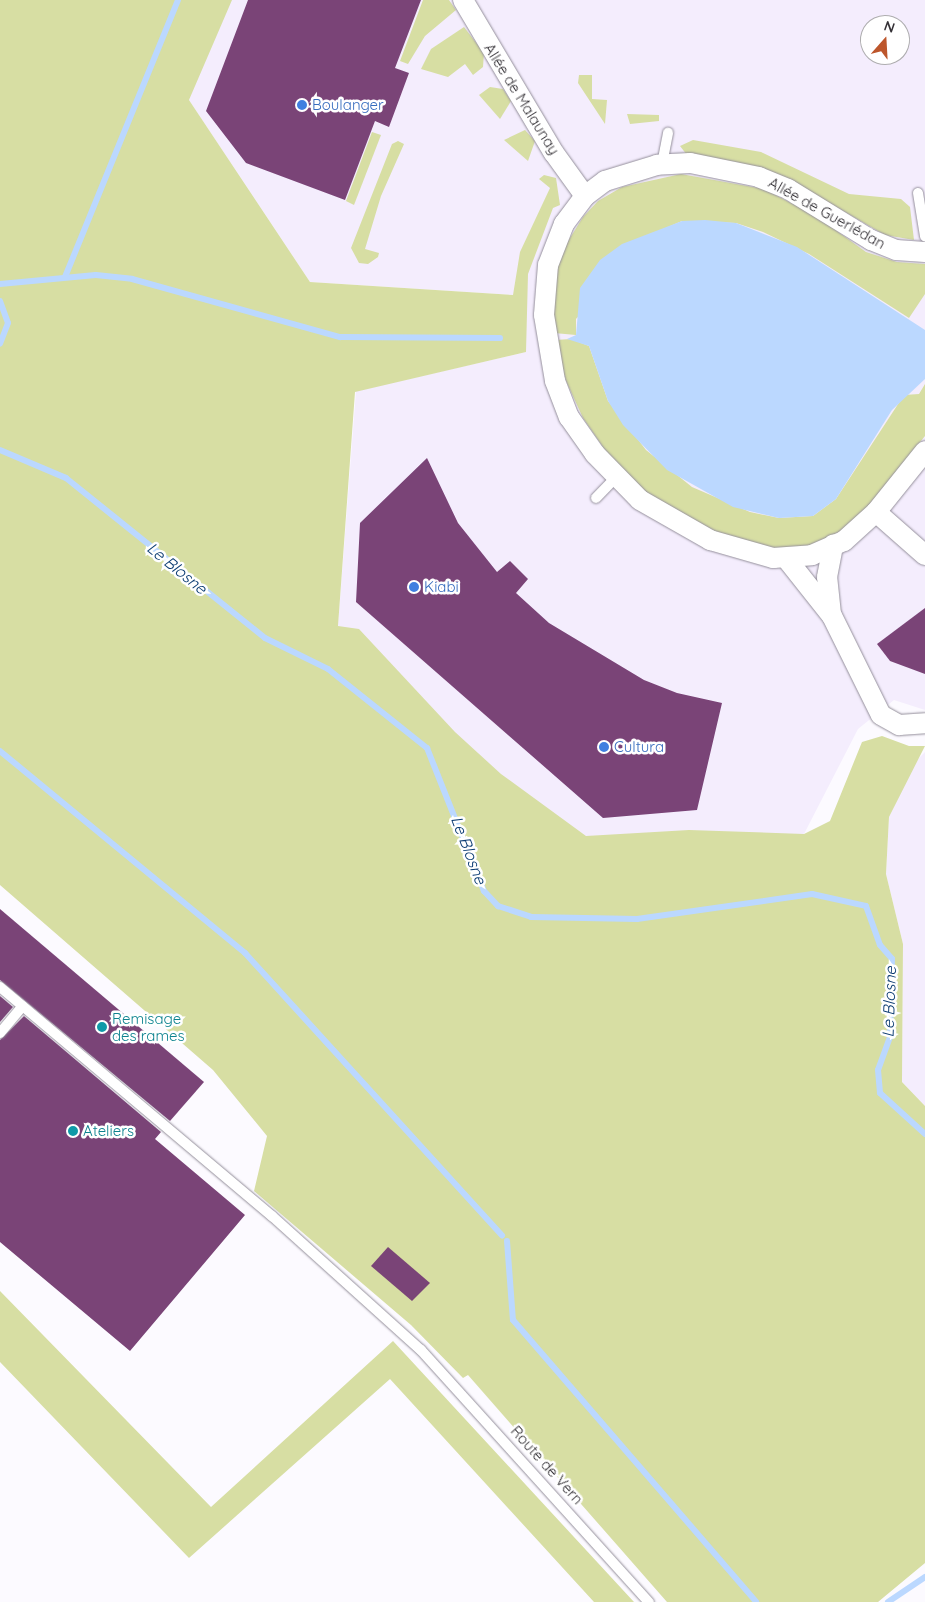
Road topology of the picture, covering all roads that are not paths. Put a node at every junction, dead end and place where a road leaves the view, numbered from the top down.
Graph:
1 (463, 0) edge
2 (668, 133) dead end
3 (662, 164) junction
4 (918, 193) dead end
5 (585, 196) junction
6 (925, 236) edge
7 (925, 252) edge
8 (925, 451) edge
9 (615, 478) junction
10 (596, 498) dead end
11 (876, 512) junction
12 (833, 545) junction
13 (925, 555) edge
14 (786, 558) junction
15 (832, 616) junction
16 (925, 723) edge
17 (0, 987) edge
18 (23, 1006) junction
19 (0, 1033) edge
20 (649, 1602) edge

1 - 5 street, Allée de Malaunay
2 - 3 lane
3 - 5 street, Allée de Guerlédan
3 - 7 street, Allée de Guerlédan
4 - 6 lane
5 - 9 street, Allée de Guerlédan
8 - 11 street, Allée de Guerlédan
9 - 10 lane
9 - 14 street, Allée de Guerlédan
11 - 12 street, Allée de Guerlédan
11 - 13 street
12 - 14 street, Allée de Guerlédan
12 - 15 street
14 - 15 street
15 - 16 street
17 - 18 lane, Route de Vern
18 - 19 lane
18 - 20 lane, Route de Vern

